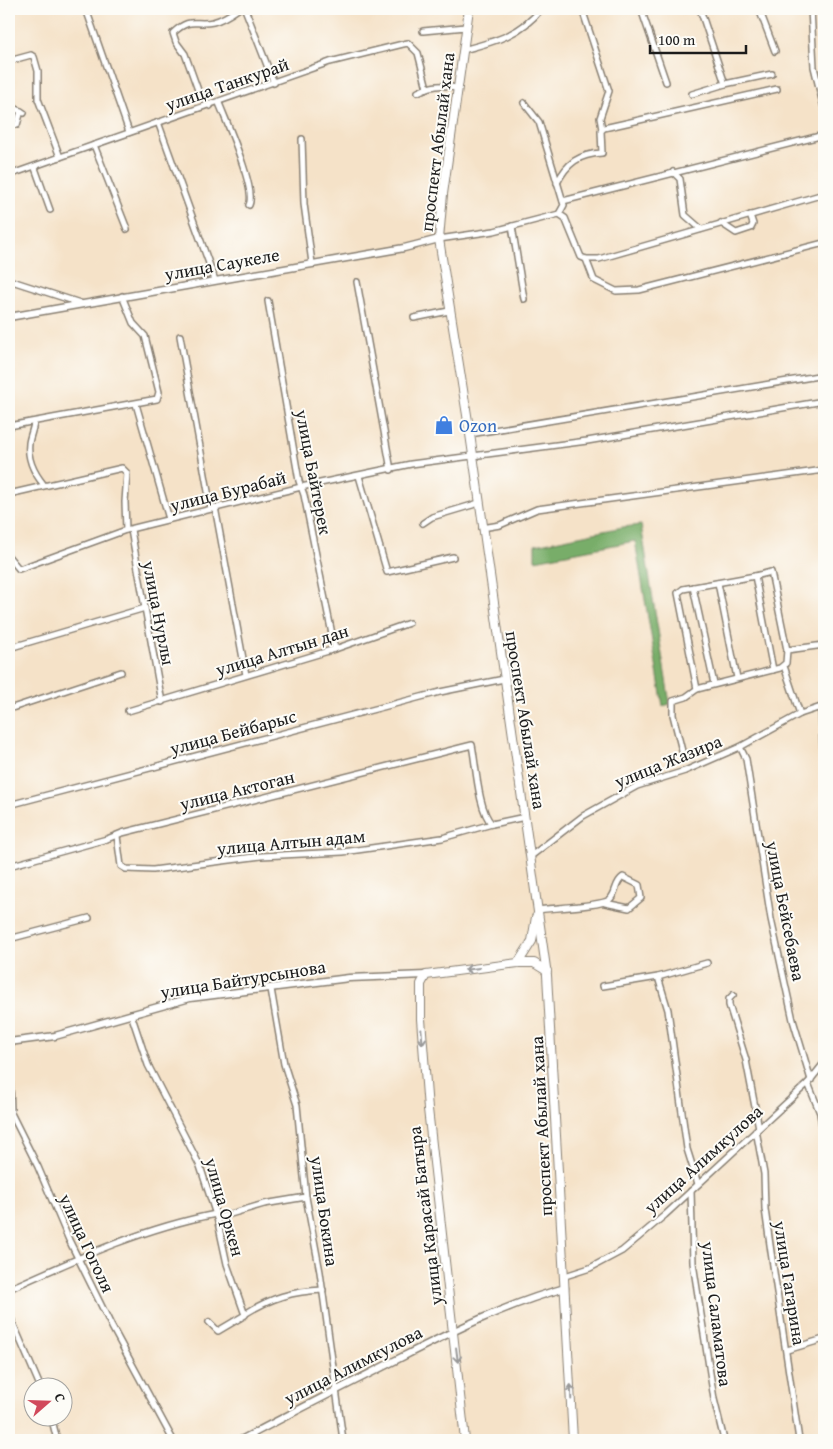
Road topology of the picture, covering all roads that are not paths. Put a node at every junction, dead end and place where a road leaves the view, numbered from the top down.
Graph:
1 (86, 9) edge
2 (238, 9) edge
3 (245, 9) edge
4 (468, 9) edge
5 (541, 9) edge
6 (582, 9) edge
7 (641, 9) edge
8 (700, 9) edge
9 (759, 9) edge
10 (811, 9) edge
11 (466, 27) junction
12 (424, 31) dead end
13 (463, 50) junction
14 (775, 50) dead end
15 (9, 61) edge
16 (772, 74) dead end
17 (666, 82) dead end
18 (274, 83) junction
19 (725, 84) junction
20 (427, 88) junction
21 (457, 89) junction
22 (777, 89) dead end
23 (418, 92) dead end
24 (692, 94) dead end
25 (219, 103) junction
26 (524, 103) dead end
27 (9, 105) edge
28 (210, 106) junction
29 (824, 108) edge
30 (158, 122) junction
31 (17, 125) dead end
32 (602, 129) junction
33 (129, 132) junction
34 (824, 135) edge
35 (302, 139) dead end
36 (94, 145) junction
37 (60, 157) junction
38 (37, 165) junction
39 (673, 172) junction
40 (9, 175) edge
41 (557, 183) junction
42 (824, 194) edge
43 (563, 201) junction
44 (249, 205) dead end
45 (50, 210) dead end
46 (559, 214) junction
47 (750, 215) junction
48 (721, 223) junction
49 (512, 226) junction
50 (127, 229) dead end
51 (701, 229) junction
52 (440, 238) junction
53 (824, 243) edge
54 (586, 260) junction
55 (312, 263) junction
56 (9, 280) edge
57 (215, 280) junction
58 (357, 282) dead end
59 (122, 296) junction
60 (524, 299) dead end
61 (268, 301) dead end
62 (80, 303) junction
63 (449, 311) junction
64 (9, 317) edge
65 (414, 318) dead end
66 (180, 336) dead end
67 (824, 375) edge
68 (824, 401) edge
69 (136, 404) junction
70 (34, 423) junction
71 (9, 426) edge
72 (470, 434) junction
73 (473, 456) junction
74 (391, 470) junction
75 (824, 470) edge
76 (359, 476) junction
77 (44, 485) junction
78 (300, 487) junction
79 (9, 494) edge
80 (479, 503) junction
81 (213, 508) junction
82 (169, 519) junction
83 (423, 523) dead end
84 (482, 528) junction
85 (128, 530) junction
86 (9, 557) edge
87 (453, 557) dead end
88 (755, 576) junction
89 (718, 583) junction
90 (693, 588) junction
91 (145, 608) junction
92 (409, 623) dead end
93 (824, 645) edge
94 (9, 648) edge
95 (335, 649) junction
96 (787, 650) junction
97 (784, 666) junction
98 (773, 670) junction
99 (121, 672) dead end
100 (246, 675) junction
101 (737, 678) junction
102 (504, 679) junction
103 (714, 684) junction
104 (697, 689) junction
105 (162, 702) junction
106 (823, 707) edge
107 (9, 709) edge
108 (128, 711) dead end
109 (800, 714) junction
110 (740, 747) junction
111 (683, 755) dead end
112 (824, 771) edge
113 (9, 805) edge
114 (525, 817) junction
115 (492, 824) junction
116 (117, 836) junction
117 (531, 856) junction
118 (9, 866) edge
119 (605, 903) junction
120 (537, 909) junction
121 (89, 918) dead end
122 (9, 938) edge
123 (518, 962) junction
124 (707, 963) dead end
125 (547, 971) junction
126 (411, 976) junction
127 (426, 976) junction
128 (658, 977) junction
129 (603, 986) dead end
130 (271, 989) junction
131 (421, 989) junction
132 (733, 995) dead end
133 (131, 1014) junction
134 (9, 1042) edge
135 (9, 1048) edge
136 (824, 1063) edge
137 (809, 1082) junction
138 (10, 1113) edge
139 (758, 1129) junction
140 (824, 1138) edge
141 (698, 1184) junction
142 (691, 1191) junction
143 (306, 1197) junction
144 (217, 1216) junction
145 (78, 1259) junction
146 (565, 1276) junction
147 (565, 1288) junction
148 (9, 1289) edge
149 (323, 1290) junction
150 (9, 1314) edge
151 (245, 1314) junction
152 (210, 1322) dead end
153 (454, 1331) junction
154 (824, 1339) edge
155 (787, 1350) junction
156 (36, 1376) edge
157 (336, 1389) junction
158 (54, 1426) edge
159 (57, 1440) edge
160 (173, 1440) edge
161 (241, 1440) edge
162 (343, 1440) edge
163 (465, 1440) edge
164 (573, 1440) edge
165 (724, 1440) edge
166 (799, 1440) edge

1 - 33 street
2 - 28 street
3 - 18 street
4 - 11 main road, проспект Абылай хана
5 - 13 street
6 - 32 street
7 - 17 street
8 - 19 street
9 - 14 street
10 - 29 street
11 - 12 street
11 - 13 main road, проспект Абылай хана
13 - 21 main road, проспект Абылай хана
15 - 37 street
16 - 19 street
18 - 20 street, улица Танкурай
18 - 25 street, улица Танкурай
19 - 24 street
20 - 21 street
20 - 23 street
21 - 52 main road, проспект Абылай хана
22 - 32 street
25 - 28 street, улица Танкурай
25 - 44 street
26 - 41 street
27 - 31 street
28 - 30 street, улица Танкурай
30 - 33 street, улица Танкурай
30 - 57 street
32 - 41 street
33 - 36 street, улица Танкурай
34 - 39 street
35 - 55 street
36 - 37 street, улица Танкурай
36 - 50 street
37 - 38 street, улица Танкурай
38 - 40 street, улица Танкурай
38 - 45 street
39 - 43 street
39 - 51 street
41 - 43 street
42 - 47 street
43 - 46 street
46 - 49 street
46 - 54 street
47 - 48 street
47 - 48 street
48 - 51 street
49 - 52 street
49 - 60 street
51 - 54 street
52 - 55 street, улица Саукеле
52 - 63 main road, проспект Абылай хана
53 - 54 street
55 - 57 street, улица Саукеле
56 - 62 street
57 - 59 street, улица Саукеле
58 - 74 street
59 - 62 street, улица Саукеле
59 - 69 street
61 - 78 street, улица Байтерек
62 - 64 street, улица Саукеле
63 - 65 street
63 - 72 main road, проспект Абылай хана
66 - 81 street
67 - 72 street
68 - 73 street, улица Бурабай
69 - 70 street
69 - 82 street
70 - 71 street
70 - 77 street
72 - 73 main road, проспект Абылай хана
73 - 74 street, улица Бурабай
73 - 80 main road, проспект Абылай хана
74 - 76 street, улица Бурабай
75 - 84 street
76 - 78 street, улица Бурабай
76 - 87 street
77 - 79 street
77 - 85 street, улица Нурлы
78 - 81 street, улица Бурабай
78 - 95 street, улица Байтерек
80 - 83 street
80 - 84 main road, проспект Абылай хана
81 - 82 street, улица Бурабай
81 - 100 street
82 - 85 street, улица Бурабай
84 - 102 main road, проспект Абылай хана
85 - 86 street, улица Бурабай
85 - 91 street, улица Нурлы
88 - 89 street
88 - 96 street
88 - 98 street
89 - 90 street
89 - 101 street
90 - 103 street
90 - 104 street
91 - 94 street
91 - 105 street, улица Нурлы
92 - 95 street, улица Алтын дан
93 - 96 street
95 - 100 street, улица Алтын дан
96 - 97 street
97 - 98 street
97 - 109 street
98 - 101 street
99 - 107 street
100 - 105 street, улица Алтын дан
101 - 103 street
102 - 113 street, улица Бейбарыс
102 - 114 main road, проспект Абылай хана
103 - 104 street
104 - 111 street
105 - 108 street, улица Алтын дан
106 - 109 street, улица Жазира
106 - 112 street
109 - 110 street, улица Жазира
110 - 117 street, улица Жазира
110 - 137 street, улица Бейсебаева
114 - 115 street
114 - 117 main road, проспект Абылай хана
115 - 116 street, улица Алтын адам
115 - 116 street, улица Актоган
116 - 118 street, улица Актоган
117 - 120 main road, проспект Абылай хана
119 - 119 street
119 - 120 street
120 - 123 main road
120 - 125 main road, проспект Абылай хана
121 - 122 street
123 - 125 main road
123 -> 127 main road
124 - 128 street
125 - 146 main road, проспект Абылай хана
126 - 127 street, улица Байтурсынова
126 - 130 street, улица Байтурсынова
126 - 131 street
127 - 131 main road
128 - 129 street
128 - 141 street
130 - 133 street, улица Байтурсынова
130 - 143 street, улица Бокина
131 -> 153 main road, улица Карасай Батыра
132 - 139 street, улица Гагарина
133 - 134 street, улица Байтурсынова
133 - 144 street, улица Оркен
135 - 138 street, улица Гоголя
136 - 137 street, улица Алимкулова
137 - 139 street, улица Алимкулова
137 - 140 street, улица Бейсебаева
138 - 145 street, улица Гоголя
139 - 141 street, улица Алимкулова
139 - 155 street, улица Гагарина
141 - 142 street, улица Алимкулова
142 - 146 street, улица Алимкулова
142 - 165 street, улица Саламатова
143 - 144 street
143 - 149 street, улица Бокина
144 - 145 street
144 - 151 street, улица Оркен
145 - 148 street
145 - 160 street, улица Гоголя
146 - 147 main road, проспект Абылай хана
147 - 153 street, улица Алимкулова
164 -> 147 main road, проспект Абылай хана
149 - 151 street
149 - 157 street, улица Бокина
150 - 156 street
151 - 152 street
153 - 157 street, улица Алимкулова
153 -> 163 main road, улица Карасай Батыра
154 - 155 street
155 - 166 street, улица Гагарина
157 - 161 street, улица Алимкулова
157 - 162 street, улица Бокина
158 - 159 street

